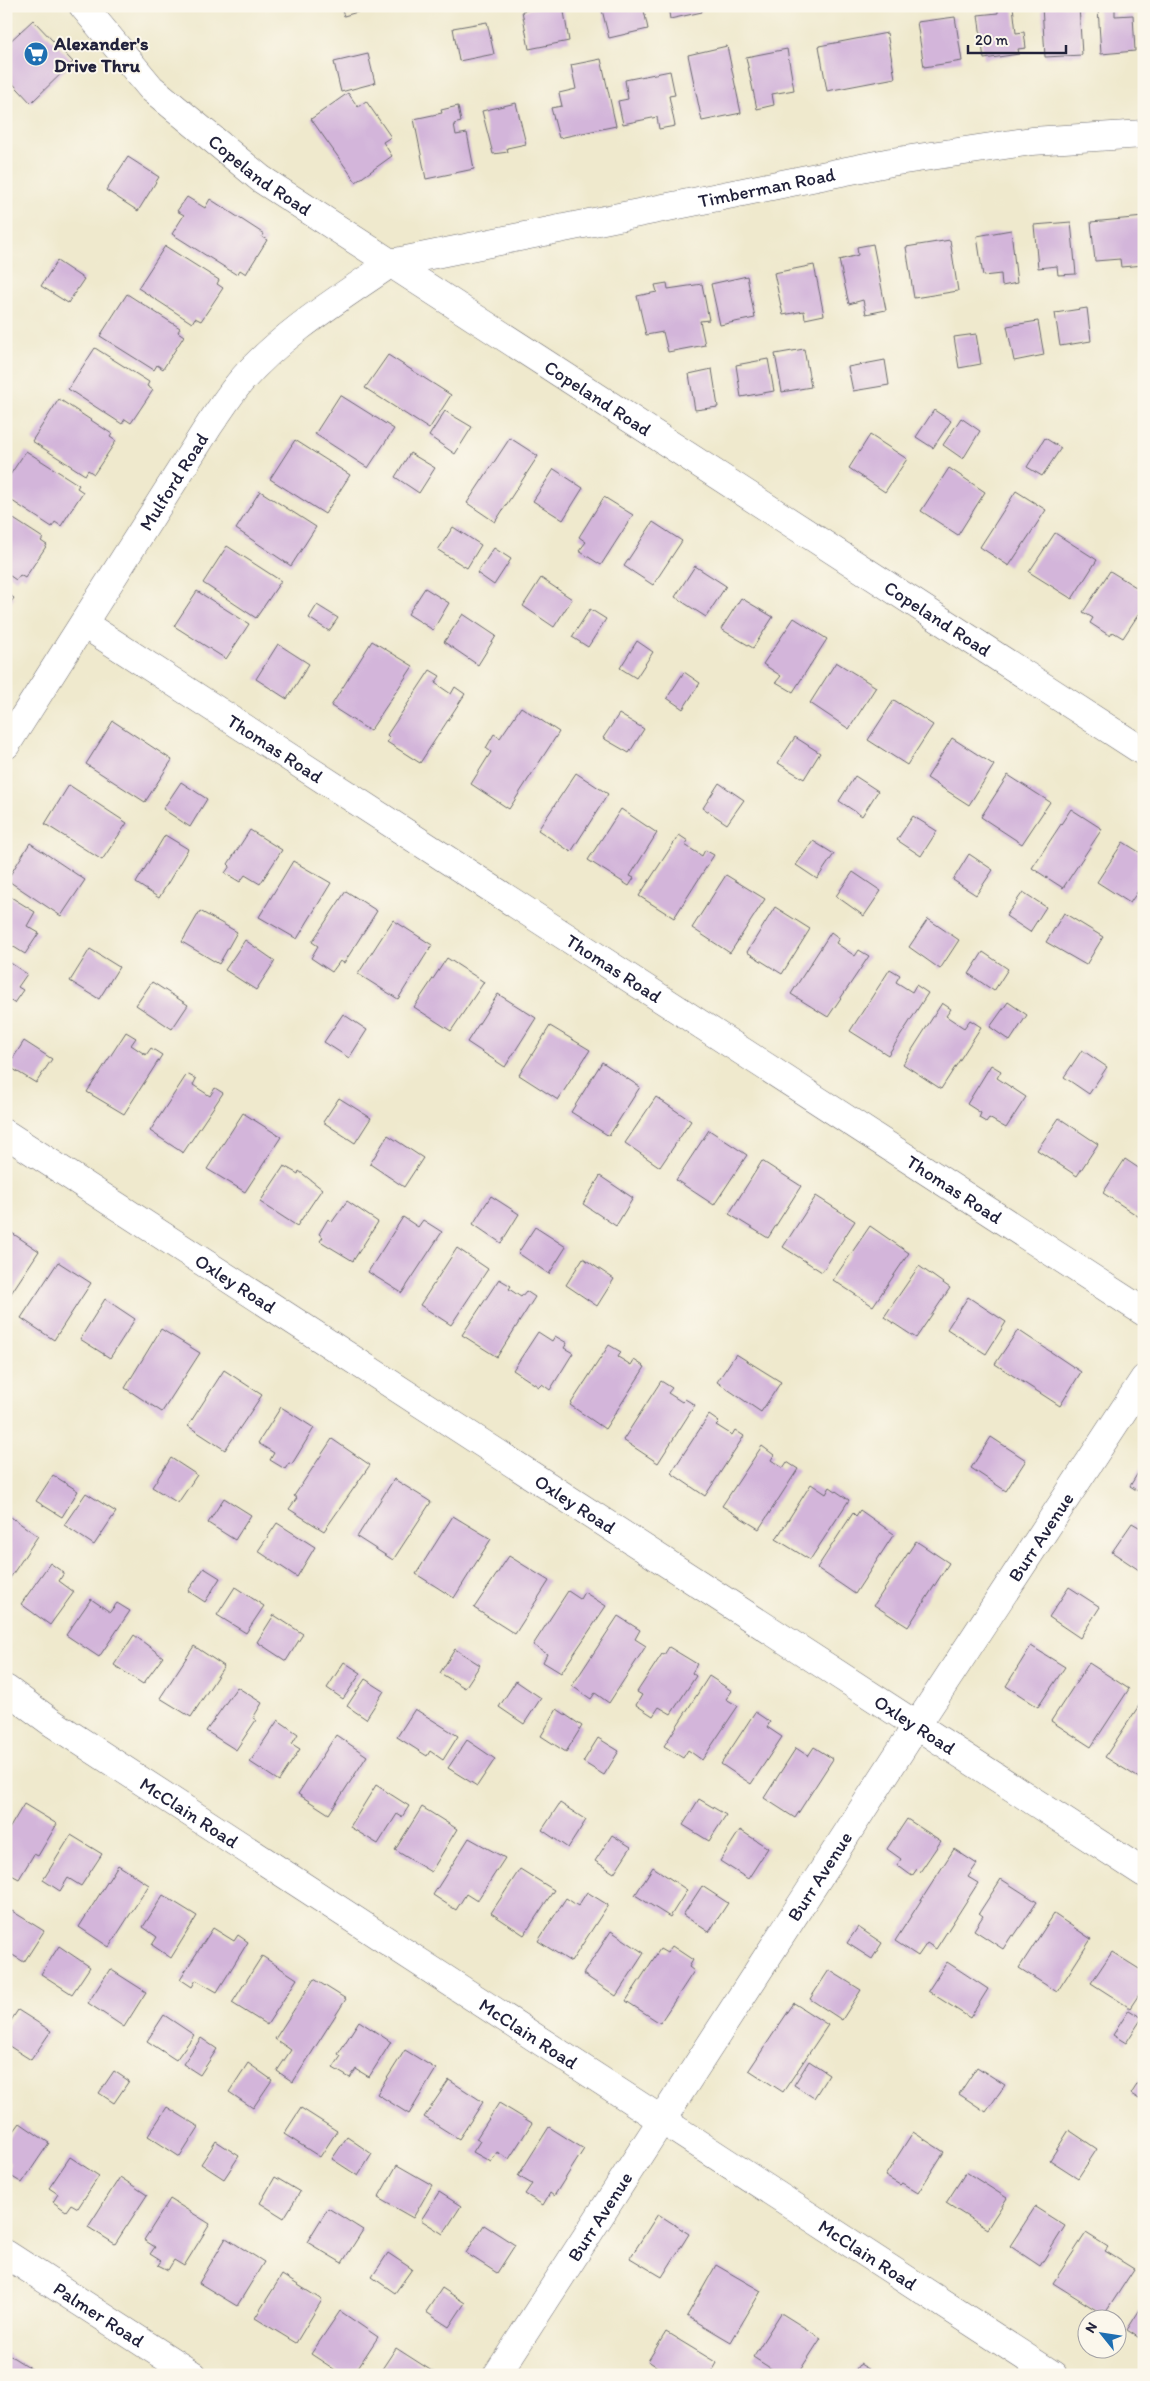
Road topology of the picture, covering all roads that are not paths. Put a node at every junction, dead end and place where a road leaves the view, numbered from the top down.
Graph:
1 (83, 6) edge
2 (1144, 134) edge
3 (391, 263) junction
4 (84, 624) junction
5 (6, 745) edge
6 (1144, 752) edge
7 (6, 1134) edge
8 (1144, 1312) edge
9 (1144, 1379) edge
10 (6, 1689) edge
11 (917, 1725) junction
12 (1144, 1873) edge
13 (663, 2120) junction
14 (6, 2254) edge
15 (193, 2375) edge
16 (497, 2375) edge
17 (1053, 2375) edge

1 - 3 street, Copeland Road
2 - 3 street, Timberman Road
3 - 4 street, Mulford Road
3 - 6 street, Copeland Road
4 - 5 street, Mulford Road
4 - 8 street, Thomas Road
7 - 11 street, Oxley Road
9 - 11 street, Burr Avenue
10 - 13 street, McClain Road
11 - 12 street, Oxley Road
11 - 13 street, Burr Avenue
13 - 16 street, Burr Avenue
13 - 17 street, McClain Road
14 - 15 street, Palmer Road

